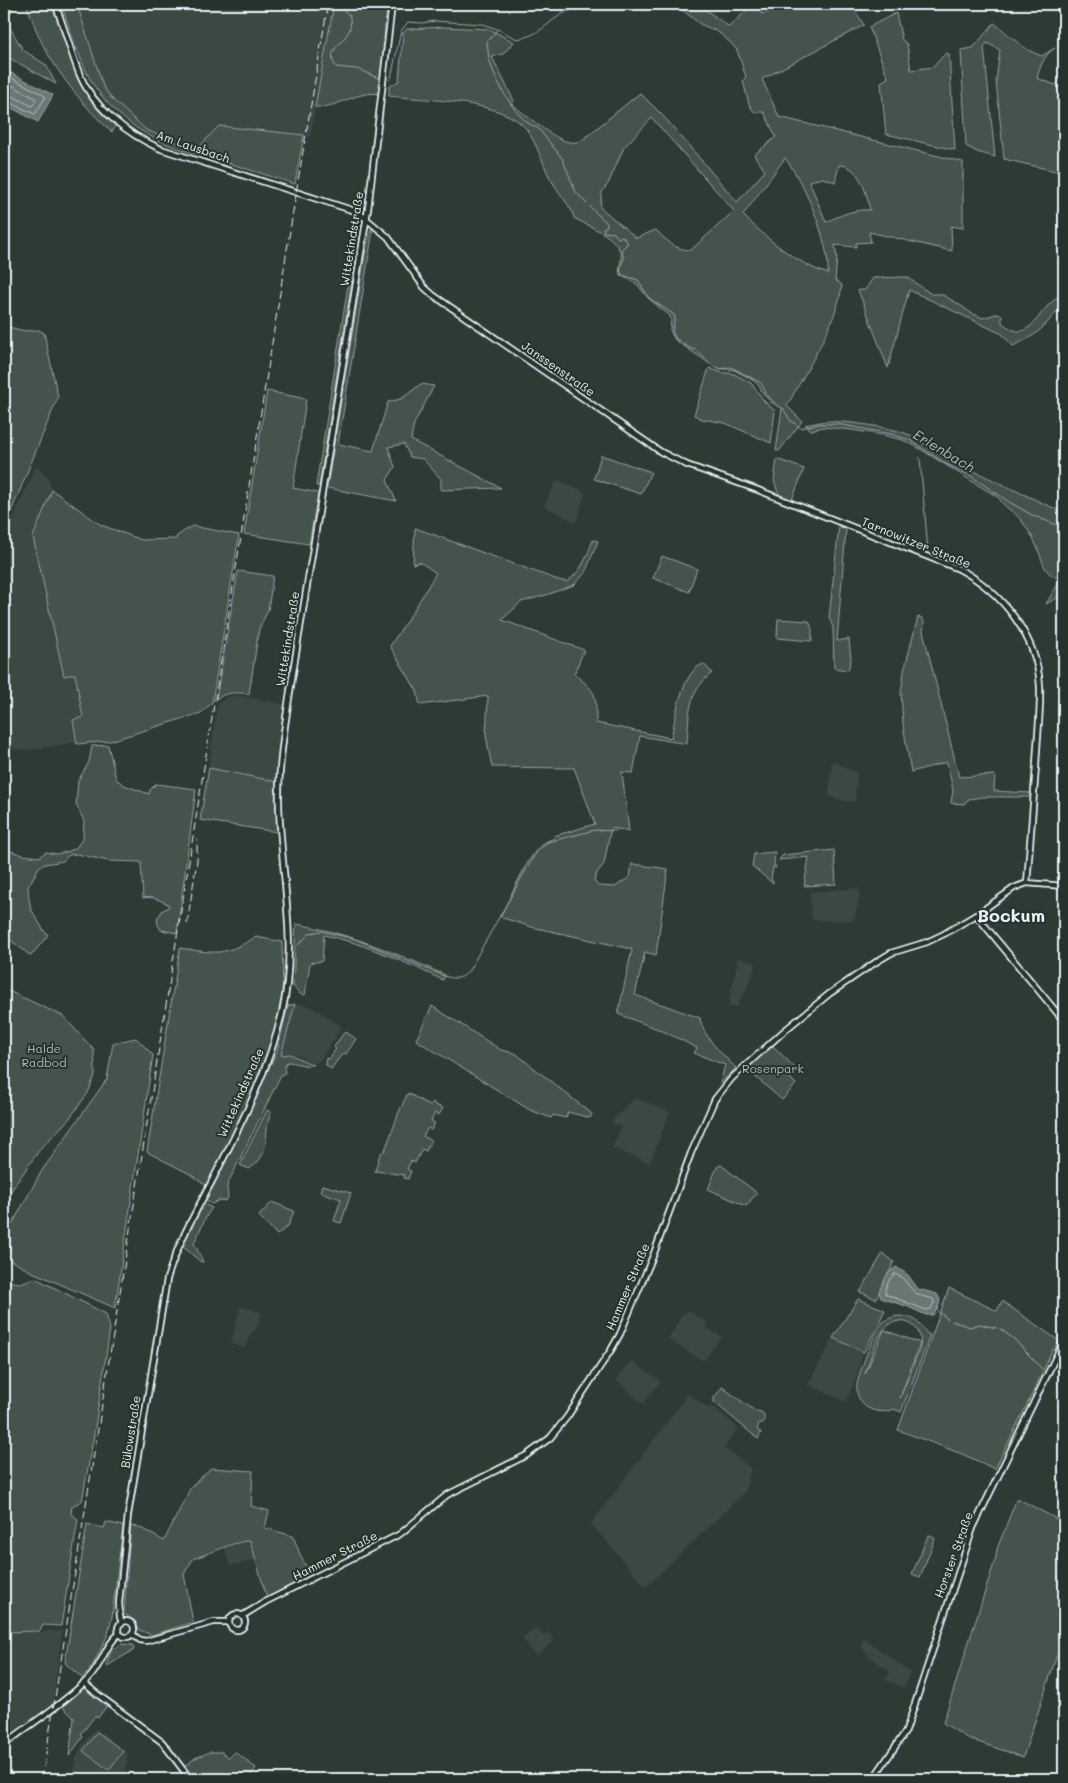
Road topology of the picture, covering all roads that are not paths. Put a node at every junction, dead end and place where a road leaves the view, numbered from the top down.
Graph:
1 (55, 4) edge
2 (392, 4) edge
3 (366, 218) junction
4 (768, 494) joint
5 (1027, 883) junction
6 (1064, 886) edge
7 (976, 915) junction
8 (1064, 1021) edge
9 (178, 1246) joint
10 (1064, 1340) edge
11 (242, 1616) junction
12 (229, 1622) junction
13 (122, 1623) junction
14 (119, 1634) junction
15 (132, 1634) junction
16 (84, 1683) junction
17 (4, 1745) edge
18 (190, 1779) edge
19 (873, 1779) edge

1 - 3 main road, Am Lausbach
2 - 3 main road, Wittekindstraße
3 - 4 main road, Janssenstraße
3 - 9 main road, Wittekindstraße
4 - 5 main road, Tarnowitzer Straße
5 - 6 main road
5 - 7 main road, Hammer Straße
7 - 8 main road
7 - 11 main road, Hammer Straße
9 - 13 main road, Bülowstraße
10 - 19 main road, Horster Straße
11 - 12 main road
11 - 12 main road
12 - 15 main road
13 - 14 main road
13 - 15 main road
14 - 15 main road
14 - 16 main road
16 - 17 main road
16 - 18 main road

